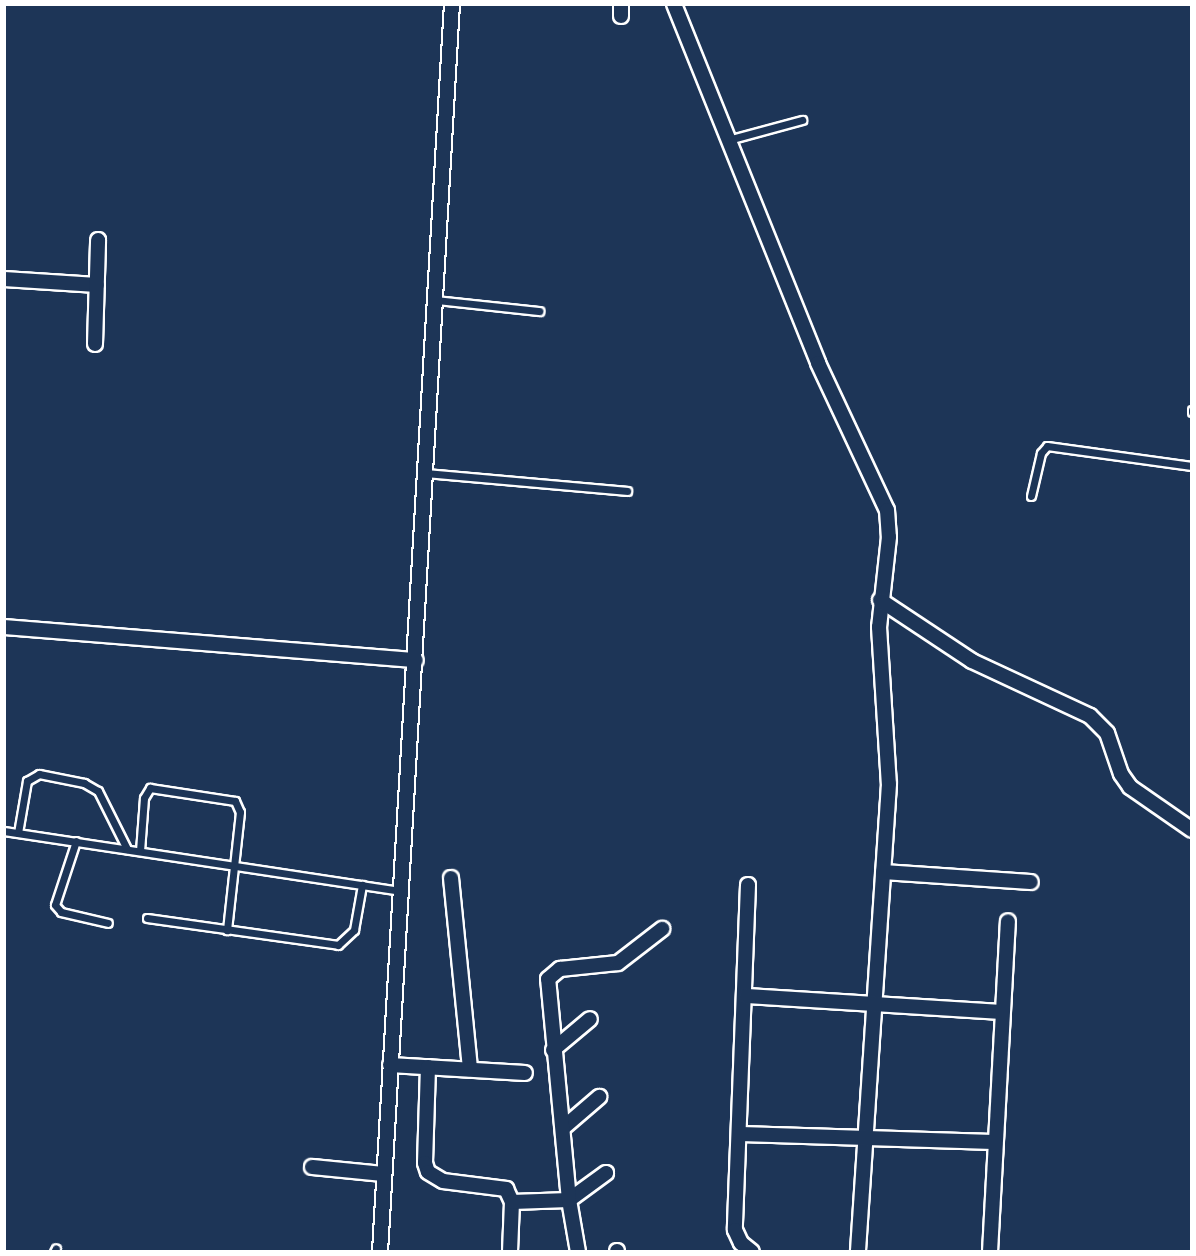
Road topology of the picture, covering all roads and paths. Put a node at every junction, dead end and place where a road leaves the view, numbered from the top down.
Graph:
1 (452, 4) edge
2 (674, 4) edge
3 (802, 120) dead end
4 (728, 140) junction
5 (98, 240) dead end
6 (4, 279) edge
7 (97, 285) junction
8 (436, 300) junction
9 (539, 311) dead end
10 (95, 344) dead end
11 (1191, 466) edge
12 (426, 473) junction
13 (627, 491) dead end
14 (1031, 496) dead end
15 (880, 600) junction
16 (4, 627) edge
17 (416, 660) junction
18 (1191, 830) edge
19 (4, 831) edge
20 (18, 833) junction
21 (76, 841) junction
22 (127, 849) junction
23 (140, 851) junction
24 (234, 866) junction
25 (883, 872) junction
26 (451, 878) dead end
27 (1031, 882) dead end
28 (362, 885) junction
29 (748, 885) dead end
30 (401, 891) junction
31 (147, 918) dead end
32 (1008, 921) dead end
33 (108, 923) dead end
34 (662, 929) dead end
35 (227, 930) junction
36 (746, 996) junction
37 (873, 1004) junction
38 (1004, 1012) junction
39 (590, 1019) dead end
40 (553, 1050) junction
41 (390, 1065) junction
42 (428, 1067) junction
43 (470, 1070) junction
44 (525, 1073) dead end
45 (599, 1097) dead end
46 (563, 1128) junction
47 (740, 1134) junction
48 (866, 1138) junction
49 (994, 1142) junction
50 (312, 1167) dead end
51 (606, 1173) dead end
52 (384, 1174) junction
53 (569, 1200) junction
54 (512, 1202) junction
55 (380, 1251) edge
56 (510, 1251) edge
57 (578, 1251) edge
58 (752, 1251) edge
59 (858, 1251) edge
60 (990, 1251) edge

1 - 8 street
2 - 4 street
3 - 4 lane
4 - 15 street
5 - 7 street
6 - 7 street
7 - 10 street
8 - 9 lane
8 - 12 street
11 - 14 lane
12 - 13 lane
12 - 17 street
15 - 18 street
15 - 25 street
16 - 17 street
17 - 30 street
19 - 20 lane
20 - 21 lane
20 - 22 lane
21 - 22 lane
21 - 33 lane
22 - 23 lane
23 - 24 lane
23 - 24 lane
24 - 28 lane
24 - 35 lane
25 - 27 street
25 - 37 street
26 - 43 street
28 - 30 lane
28 - 35 lane
29 - 36 street
30 - 41 street
31 - 35 lane
32 - 38 street
34 - 40 street
36 - 37 street
36 - 47 street
37 - 38 street
37 - 48 street
38 - 49 street
39 - 40 street
40 - 46 street
41 - 42 street
41 - 52 street
42 - 43 street
42 - 54 street
43 - 44 street
45 - 46 street
46 - 53 street
47 - 48 street
47 - 58 street
48 - 49 street
48 - 59 street
49 - 60 street
50 - 52 street
51 - 53 street
52 - 55 street
53 - 54 street
53 - 57 street
54 - 56 street

